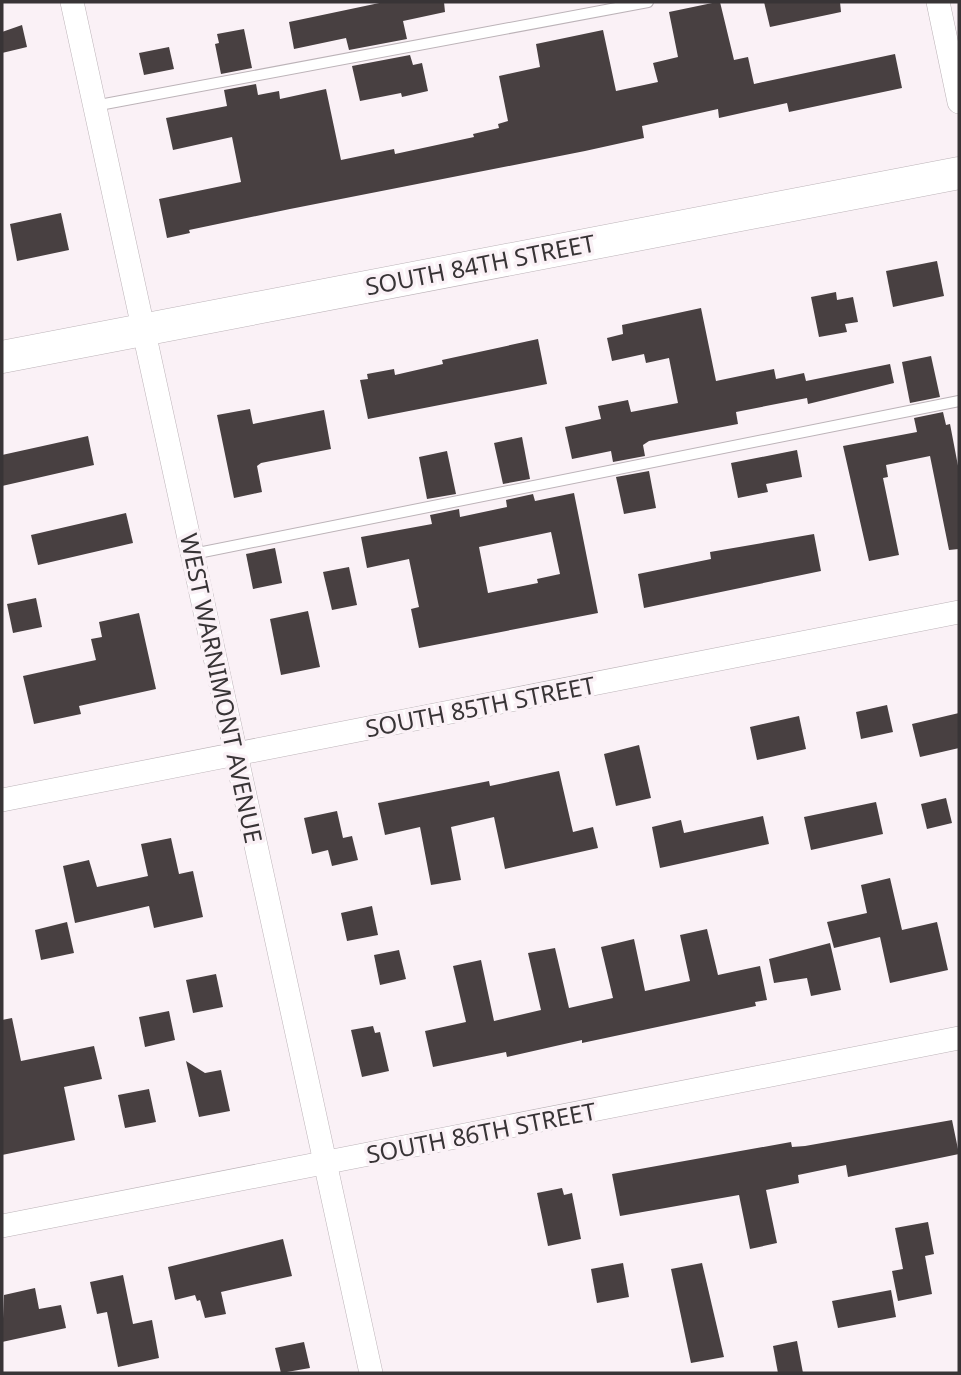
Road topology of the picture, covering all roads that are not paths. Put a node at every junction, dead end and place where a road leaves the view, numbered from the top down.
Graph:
1 (72, 2) edge
2 (648, 2) edge
3 (938, 2) edge
4 (959, 102) edge
5 (94, 106) junction
6 (959, 173) edge
7 (142, 329) junction
8 (2, 358) edge
9 (959, 401) edge
10 (193, 554) junction
11 (959, 612) edge
12 (236, 754) junction
13 (2, 800) edge
14 (959, 1038) edge
15 (325, 1163) junction
16 (2, 1226) edge
17 (371, 1373) edge

1 - 5 street, WEST WARNIMONT AVENUE
2 - 5 lane
3 - 4 street
5 - 7 street, WEST WARNIMONT AVENUE
6 - 7 street, SOUTH 84TH STREET
7 - 8 street, SOUTH 84TH STREET
7 - 10 street, WEST WARNIMONT AVENUE
9 - 10 lane
10 - 12 street, WEST WARNIMONT AVENUE
11 - 12 street, SOUTH 85TH STREET
12 - 13 street, SOUTH 85TH STREET
12 - 15 street, WEST WARNIMONT AVENUE
14 - 15 street, SOUTH 86TH STREET
15 - 16 street, SOUTH 86TH STREET
15 - 17 street, WEST WARNIMONT AVENUE

